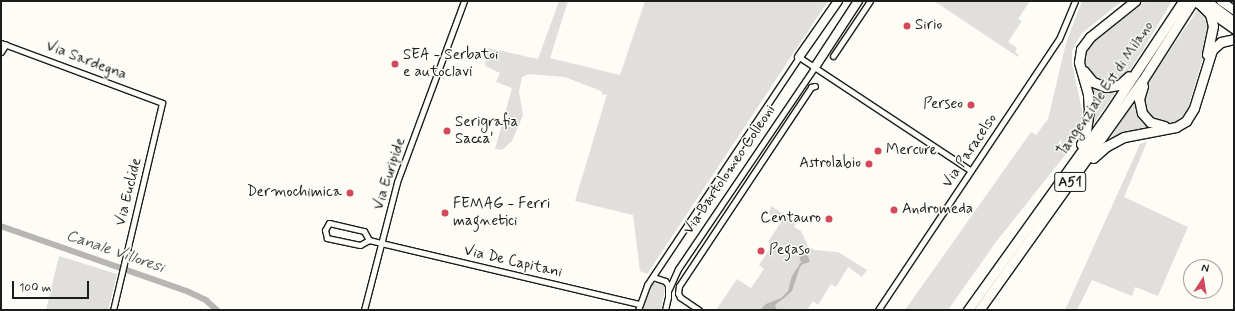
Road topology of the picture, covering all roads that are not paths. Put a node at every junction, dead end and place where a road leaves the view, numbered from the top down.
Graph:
1 (464, 1) edge
2 (841, 1) edge
3 (852, 1) edge
4 (858, 1) edge
5 (870, 1) edge
6 (1075, 1) edge
7 (1135, 1) edge
8 (1139, 1) edge
9 (1221, 1) edge
10 (1195, 2) edge
11 (836, 4) edge
12 (1234, 10) edge
13 (845, 21) junction
14 (1234, 21) edge
15 (1234, 29) edge
16 (1234, 39) edge
17 (4, 44) edge
18 (1, 52) edge
19 (1160, 54) junction
20 (799, 56) junction
21 (833, 56) dead end
22 (1142, 64) junction
23 (815, 67) junction
24 (815, 86) dead end
25 (162, 103) joint
26 (971, 171) junction
27 (1062, 187) junction
28 (369, 240) junction
29 (381, 243) junction
30 (653, 278) junction
31 (669, 289) junction
32 (639, 304) junction
33 (667, 308) edge
34 (113, 310) edge
35 (364, 310) edge
36 (638, 310) edge
37 (699, 310) edge
38 (878, 310) edge
39 (968, 310) edge
40 (979, 310) edge

1 - 29 street, Via Euripide
2 - 11 main road
3 - 13 main road
4 - 13 main road
5 - 21 street
6 - 26 street, Via Paracelso
7 - 27 highway
8 - 22 highway
9 - 12 main road
10 - 14 main road
10 - 15 main road
10 - 19 highway, Tangenziale Est di Milano / A51
10 - 19 highway
10 - 22 highway, Tangenziale Est di Milano / A51
11 - 20 main road
13 - 23 main road
16 - 27 highway
17 - 18 street
17 - 25 street, Via Sardegna
19 - 27 highway, Tangenziale Est di Milano / A51
20 - 23 street
20 - 30 street, Via Bartolomeo Colleoni
22 - 27 highway, Tangenziale Est di Milano / A51
23 - 26 street
23 - 31 street, Via Bartolomeo Colleoni
24 - 37 street, Via Bartolomeo Colleoni
25 - 34 street, Via Euclide
26 - 38 street, Via Paracelso
27 - 39 highway, Tangenziale Est di Milano / A51
27 - 40 highway, Tangenziale Est di Milano / A51
28 - 28 street
28 - 29 street, Via De Capitani
29 - 32 street, Via De Capitani
29 - 35 street, Via Euripide
30 - 31 street
30 - 32 street, Via Bartolomeo Colleoni
31 - 33 street, Via Bartolomeo Colleoni
32 - 36 street, Via Bartolomeo Colleoni

